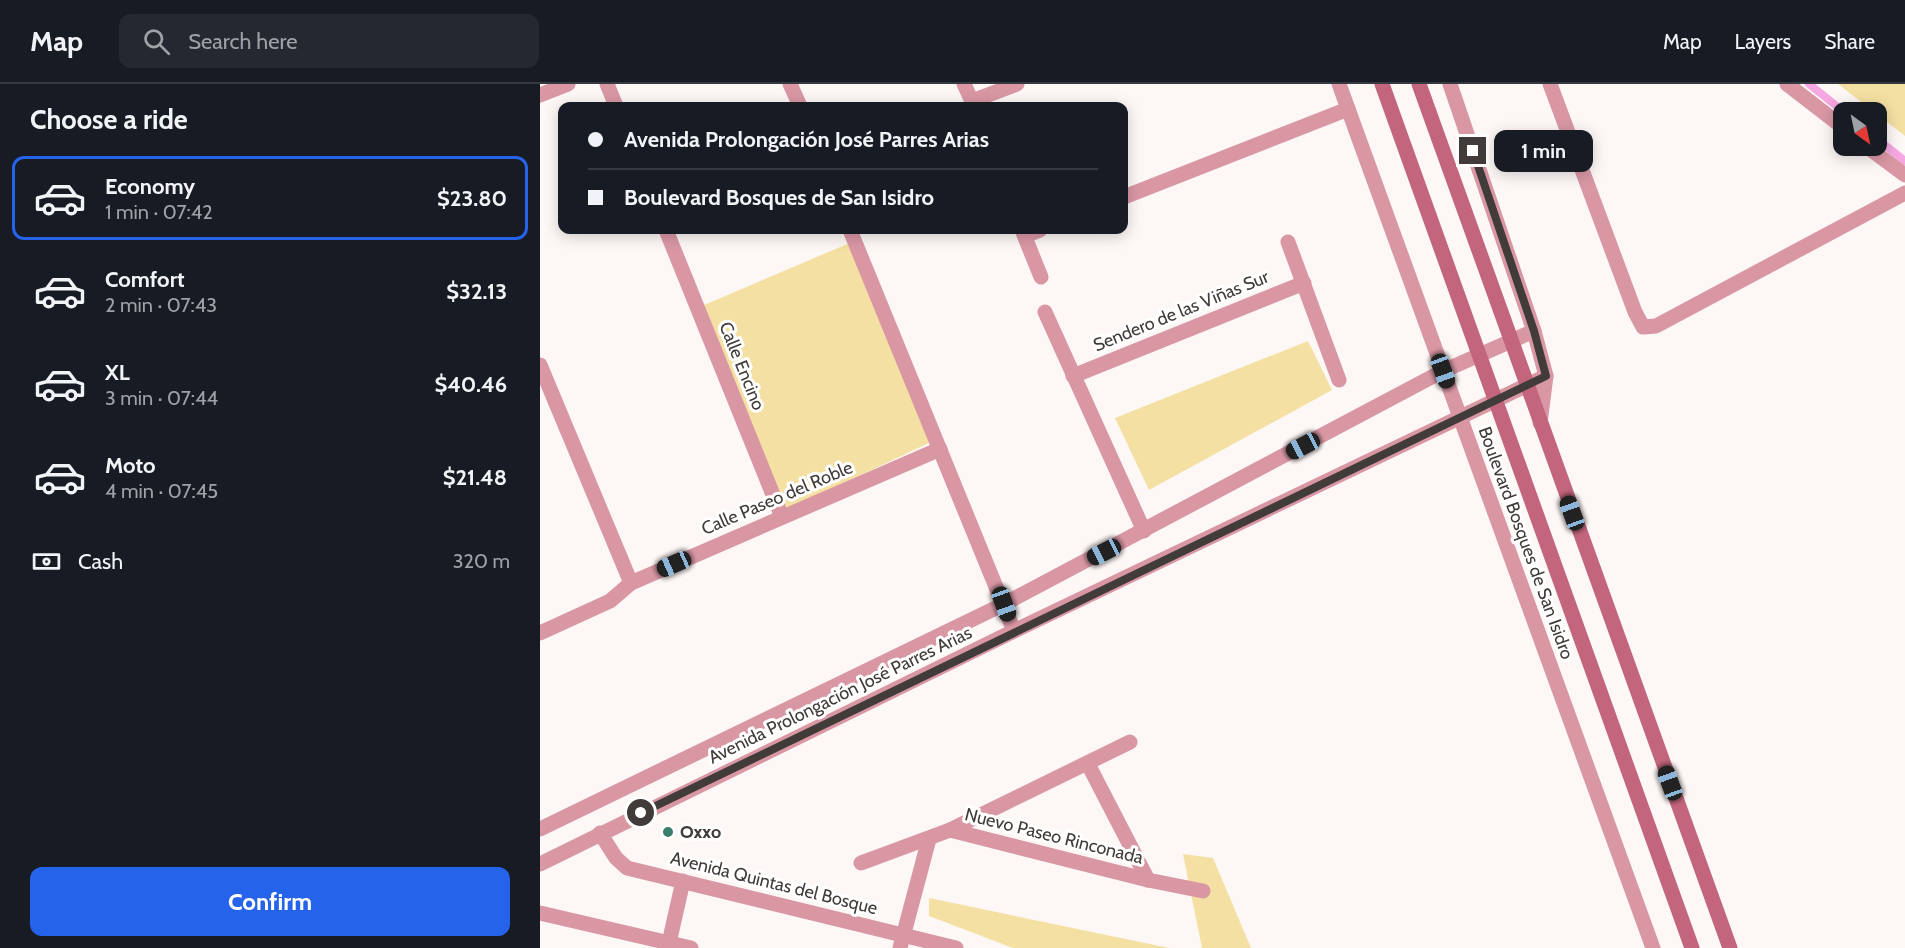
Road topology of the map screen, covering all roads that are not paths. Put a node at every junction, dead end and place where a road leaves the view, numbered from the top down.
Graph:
1 (568, 84) edge
2 (607, 84) edge
3 (790, 84) edge
4 (964, 84) edge
5 (1017, 84) edge
6 (1339, 84) edge
7 (1382, 84) edge
8 (1419, 84) edge
9 (1450, 84) edge
10 (1550, 84) edge
11 (1787, 84) edge
12 (540, 96) edge
13 (614, 102) edge
14 (798, 102) edge
15 (972, 102) edge
16 (977, 102) edge
17 (1348, 109) junction
18 (1833, 120) edge
19 (1879, 156) edge
20 (1905, 175) edge
21 (1905, 193) edge
22 (1128, 195) edge
23 (668, 234) edge
24 (852, 234) edge
25 (1024, 234) edge
26 (1288, 242) dead end
27 (1041, 277) dead end
28 (1304, 283) junction
29 (1045, 312) dead end
30 (1534, 331) junction
31 (1510, 340) junction
32 (1479, 355) junction
33 (540, 365) edge
34 (1443, 371) junction
35 (1073, 376) junction
36 (1546, 376) junction
37 (1339, 380) dead end
38 (1526, 385) junction
39 (1496, 400) junction
40 (1460, 418) junction
41 (1540, 423) junction
42 (940, 449) junction
43 (782, 517) junction
44 (1144, 531) junction
45 (631, 583) junction
46 (1004, 604) junction
47 (1014, 632) junction
48 (540, 633) edge
49 (1130, 742) dead end
50 (1088, 764) junction
51 (540, 829) edge
52 (950, 830) junction
53 (600, 833) junction
54 (929, 839) junction
55 (861, 863) dead end
56 (540, 864) edge
57 (1149, 880) junction
58 (683, 881) junction
59 (1203, 891) dead end
60 (540, 913) edge
61 (902, 942) edge
62 (669, 943) junction
63 (691, 948) edge
64 (956, 948) edge
65 (1653, 948) edge
66 (1692, 948) edge
67 (1730, 948) edge

1 - 12 street
2 - 13 street
3 - 14 street
4 - 15 street
5 - 16 street
6 - 17 street, Boulevard Bosques de San Isidro
7 - 32 main road, Boulevard Bosques de San Isidro
8 - 31 main road
9 - 30 street
10 - 21 street
11 - 18 street
17 - 22 street
17 - 34 street, Boulevard Bosques de San Isidro
19 - 20 street
23 - 43 street, Calle Encino
24 - 42 street
25 - 27 street
26 - 28 street
28 - 35 street, Sendero de las Viñas Sur
28 - 37 street
29 - 35 street
30 - 31 street, Avenida Prolongación José Parres Arias
30 - 36 street
31 - 32 street, Avenida Prolongación José Parres Arias
31 - 38 main road
32 - 34 street, Avenida Prolongación José Parres Arias
32 - 39 main road, Boulevard Bosques de San Isidro
33 - 45 street
34 - 40 street, Boulevard Bosques de San Isidro
34 - 44 street, Avenida Prolongación José Parres Arias
35 - 44 street
36 - 38 street, Avenida Prolongación José Parres Arias
36 - 41 street
38 - 39 street, Avenida Prolongación José Parres Arias
38 - 41 main road
39 - 40 street, Avenida Prolongación José Parres Arias
39 - 66 main road, Boulevard Bosques de San Isidro
40 - 47 street, Avenida Prolongación José Parres Arias
40 - 65 street, Boulevard Bosques de San Isidro
41 - 67 main road
42 - 43 street, Calle Paseo del Roble
42 - 46 street
43 - 45 street, Calle Paseo del Roble
44 - 46 street, Avenida Prolongación José Parres Arias
45 - 48 street, Calle Paseo del Roble
46 - 47 street
46 - 51 street, Avenida Prolongación José Parres Arias
47 - 53 street, Avenida Prolongación José Parres Arias
49 - 50 street, Nuevo Paseo Rinconada
50 - 52 street, Nuevo Paseo Rinconada
50 - 57 street, Nuevo Paseo Rinconada
52 - 54 street, Nuevo Paseo Rinconada
52 - 57 street, Nuevo Paseo Rinconada
53 - 56 street, Avenida Prolongación José Parres Arias
53 - 58 street, Avenida Quintas del Bosque
54 - 55 street, Nuevo Paseo Rinconada
54 - 61 street
57 - 59 street, Nuevo Paseo Rinconada
58 - 61 street, Avenida Quintas del Bosque
58 - 62 street
60 - 62 street
61 - 64 street, Avenida Quintas del Bosque
62 - 63 street

